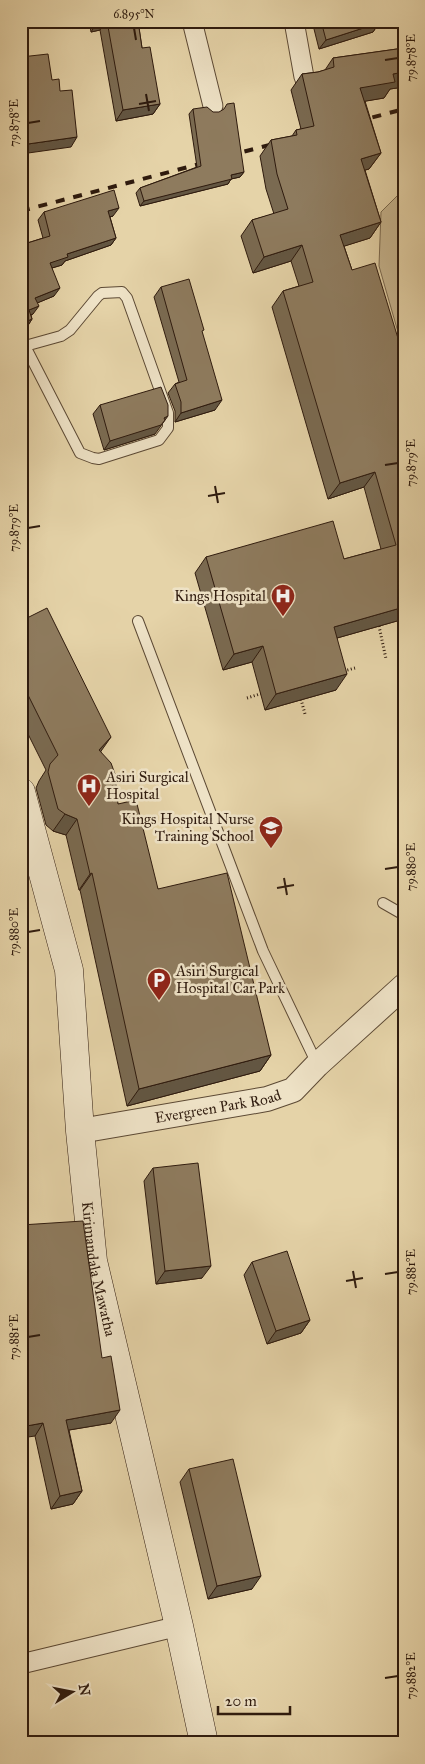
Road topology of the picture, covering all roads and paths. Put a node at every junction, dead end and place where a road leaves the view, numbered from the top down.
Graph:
1 (192, 21) edge
2 (294, 21) edge
3 (304, 77) edge
4 (214, 106) dead end
5 (23, 347) edge
6 (138, 621) dead end
7 (379, 626) edge
8 (386, 659) dead end
9 (356, 668) dead end
10 (339, 672) edge
11 (272, 691) edge
12 (299, 691) edge
13 (246, 698) dead end
14 (305, 714) dead end
15 (21, 792) edge
16 (383, 903) dead end
17 (404, 915) edge
18 (404, 986) edge
19 (317, 1065) junction
20 (80, 1131) junction
21 (179, 1626) junction
22 (21, 1664) edge
23 (204, 1743) edge

1 - 4 street
2 - 3 street
5 - 5 lane
6 - 19 lane
7 - 8 path
9 - 10 path
11 - 13 path
12 - 14 path
15 - 20 main road, Kirimandala Mawatha
16 - 17 lane
18 - 19 street, Evergreen Park Road
19 - 20 street, Evergreen Park Road
20 - 21 main road, Kirimandala Mawatha
21 - 22 street
21 - 23 main road, Kirimandala Mawatha

